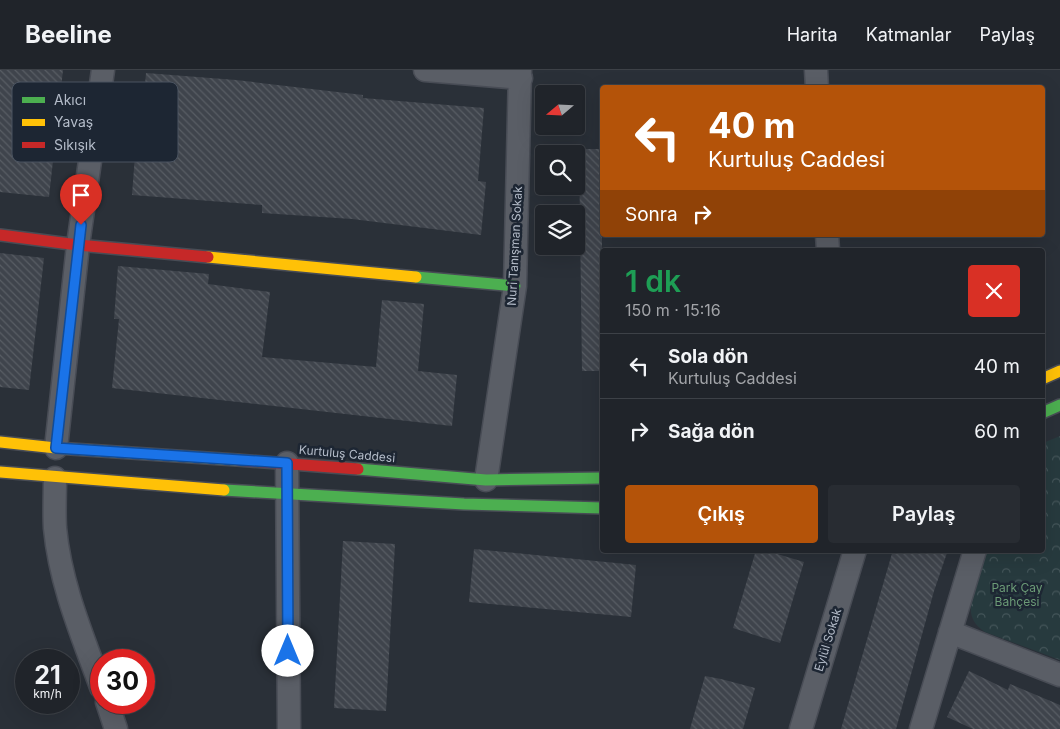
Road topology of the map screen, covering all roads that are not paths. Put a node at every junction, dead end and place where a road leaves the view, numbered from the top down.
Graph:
1 (425, 70) edge
2 (816, 70) edge
3 (520, 74) edge
4 (817, 85) edge
5 (90, 162) edge
6 (0, 235) edge
7 (78, 245) junction
8 (515, 286) junction
9 (1060, 371) edge
10 (1045, 378) edge
11 (1060, 405) edge
12 (1045, 412) edge
13 (0, 442) edge
14 (56, 463) junction
15 (287, 463) junction
16 (0, 472) edge
17 (600, 478) edge
18 (486, 480) junction
19 (287, 494) junction
20 (600, 508) edge
21 (854, 553) edge
22 (974, 553) edge
23 (950, 632) junction
24 (90, 657) edge
25 (1060, 674) edge
26 (111, 714) edge
27 (116, 729) edge
28 (289, 729) edge
29 (801, 729) edge
30 (921, 729) edge

1 - 3 street
2 - 4 street
3 - 8 street, Nuri Tanışman Sokak
5 - 7 street
6 - 7 main road
7 - 8 main road
7 - 14 street
8 - 18 street, Nuri Tanışman Sokak
9 - 10 main road
11 - 12 main road
13 - 14 main road, Kurtuluş Caddesi
14 - 15 main road, Kurtuluş Caddesi
14 - 16 main road, Kurtuluş Caddesi
14 - 19 main road, Kurtuluş Caddesi
14 - 24 street
15 - 18 main road, Kurtuluş Caddesi
15 - 19 street
17 - 18 main road, Kurtuluş Caddesi
19 - 20 main road, Kurtuluş Caddesi
19 - 28 street
21 - 29 street, Eylül Sokak
22 - 23 street
23 - 25 street
23 - 30 street
26 - 27 street

